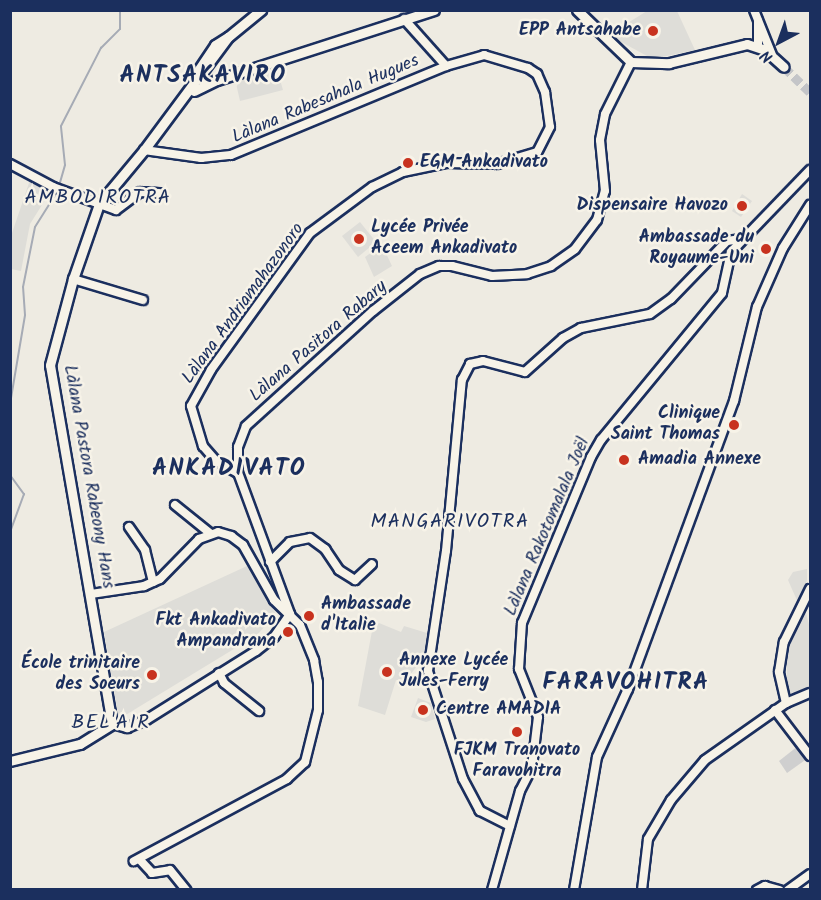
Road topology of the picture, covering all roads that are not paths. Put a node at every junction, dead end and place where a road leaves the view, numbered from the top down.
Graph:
1 (261, 10) edge
2 (434, 10) edge
3 (577, 10) edge
4 (756, 15) edge
5 (404, 19) junction
6 (747, 44) junction
7 (758, 46) junction
8 (772, 55) junction
9 (631, 62) junction
10 (204, 66) junction
11 (446, 66) junction
12 (784, 66) tunnel mouth
13 (217, 80) junction
14 (179, 105) junction
15 (144, 150) junction
16 (10, 164) edge
17 (810, 170) edge
18 (810, 186) edge
19 (798, 187) junction
20 (159, 193) dead end
21 (99, 204) junction
22 (810, 205) edge
23 (741, 239) junction
24 (73, 279) junction
25 (143, 300) dead end
26 (238, 472) junction
27 (175, 505) dead end
28 (129, 527) dead end
29 (211, 534) junction
30 (270, 562) junction
31 (372, 564) dead end
32 (153, 582) junction
33 (810, 589) edge
34 (91, 594) junction
35 (290, 614) junction
36 (219, 673) junction
37 (810, 693) edge
38 (786, 703) junction
39 (775, 710) junction
40 (259, 711) dead end
41 (112, 724) junction
42 (810, 756) edge
43 (10, 761) edge
44 (510, 826) junction
45 (810, 874) edge
46 (186, 890) edge
47 (492, 890) edge
48 (574, 890) edge
49 (642, 890) edge
50 (757, 890) edge
51 (779, 890) edge
52 (788, 890) edge

1 - 10 main road
2 - 5 main road
3 - 9 main road
4 - 6 street
4 - 7 street
4 - 8 street
5 - 11 street
5 - 13 main road
6 - 7 main road
6 - 9 main road
7 - 8 main road
8 - 12 main road
9 - 26 street, Làlana Pasitora Rabary
10 - 13 main road
10 - 14 main road
11 - 15 street, Làlana Rabesahala Hugues
11 - 26 street, Làlana Andriamahazonoro
13 - 14 main road
14 - 15 main road
15 - 21 main road
16 - 21 street
17 - 19 street, Làlana Rakotomalala Joël
18 - 19 street
19 - 23 street, Làlana Rakotomalala Joël
20 - 21 street
21 - 24 main road, Làlana Pastora Rabeony Hans
22 - 48 street
23 - 44 street, Làlana Rakotomalala Joël
23 - 44 street
24 - 25 street
24 - 34 main road, Làlana Pastora Rabeony Hans
26 - 30 street, Làlana Pasitora Rabary
27 - 29 street
28 - 32 street
29 - 32 street
29 - 35 street
30 - 31 street
30 - 35 street, Làlana Pasitora Rabary
32 - 34 street
33 - 38 street
34 - 41 main road, Làlana Pastora Rabeony Hans
35 - 36 street
35 - 46 street
36 - 40 street
36 - 41 street
37 - 38 street
38 - 39 street
39 - 42 street
39 - 49 street
41 - 43 main road
44 - 47 street, Làlana Rakotomalala Joël
45 - 52 street
50 - 51 street

